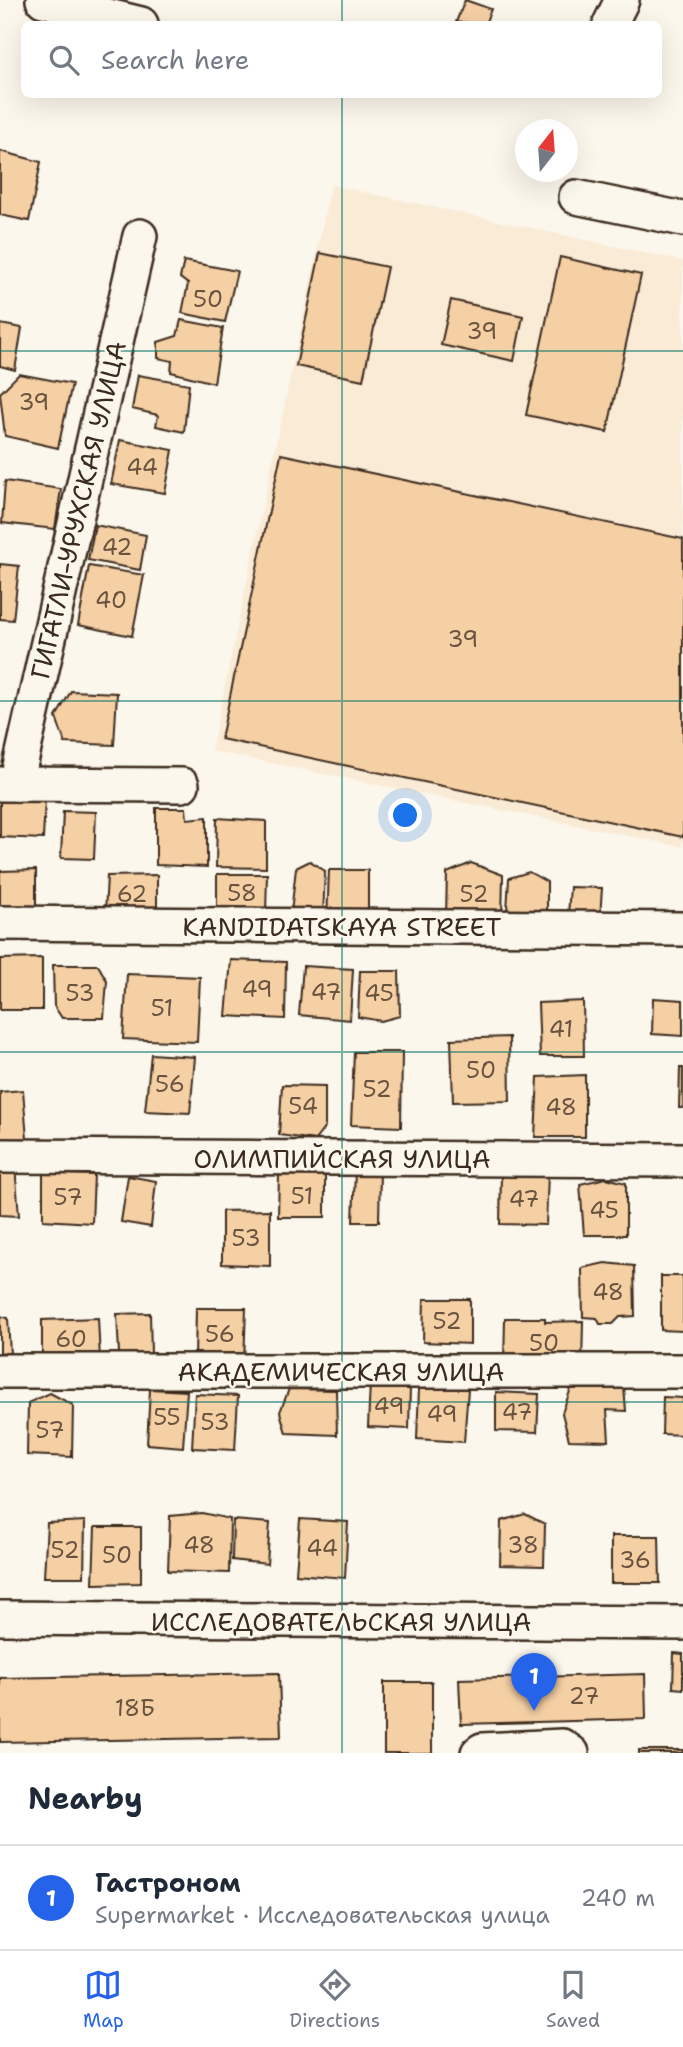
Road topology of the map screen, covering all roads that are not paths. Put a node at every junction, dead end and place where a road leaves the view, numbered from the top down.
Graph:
1 (43, 0) edge
2 (622, 0) edge
3 (129, 21) edge
4 (612, 21) edge
5 (576, 197) dead end
6 (683, 219) edge
7 (140, 236) dead end
8 (8, 784) edge
9 (182, 785) dead end
10 (0, 923) edge
11 (683, 929) edge
12 (0, 1156) edge
13 (683, 1160) edge
14 (0, 1371) edge
15 (683, 1371) edge
16 (0, 1618) edge
17 (683, 1623) edge
18 (478, 1753) edge
19 (572, 1753) edge

1 - 3 street
2 - 4 street
5 - 6 street
7 - 8 street, ГИГАТЛИ-УРУХСКАЯ УЛИЦА
8 - 9 street, ГИГАТЛИ-УРУХСКАЯ УЛИЦА
10 - 11 street, KANDIDATSKAYA STREET
12 - 13 street, ОЛИМПИЙСКАЯ УЛИЦА
14 - 15 street, АКАДЕМИЧЕСКАЯ УЛИЦА
16 - 17 street, ИССЛЕДОВАТЕЛЬСКАЯ УЛИЦА
18 - 19 street

